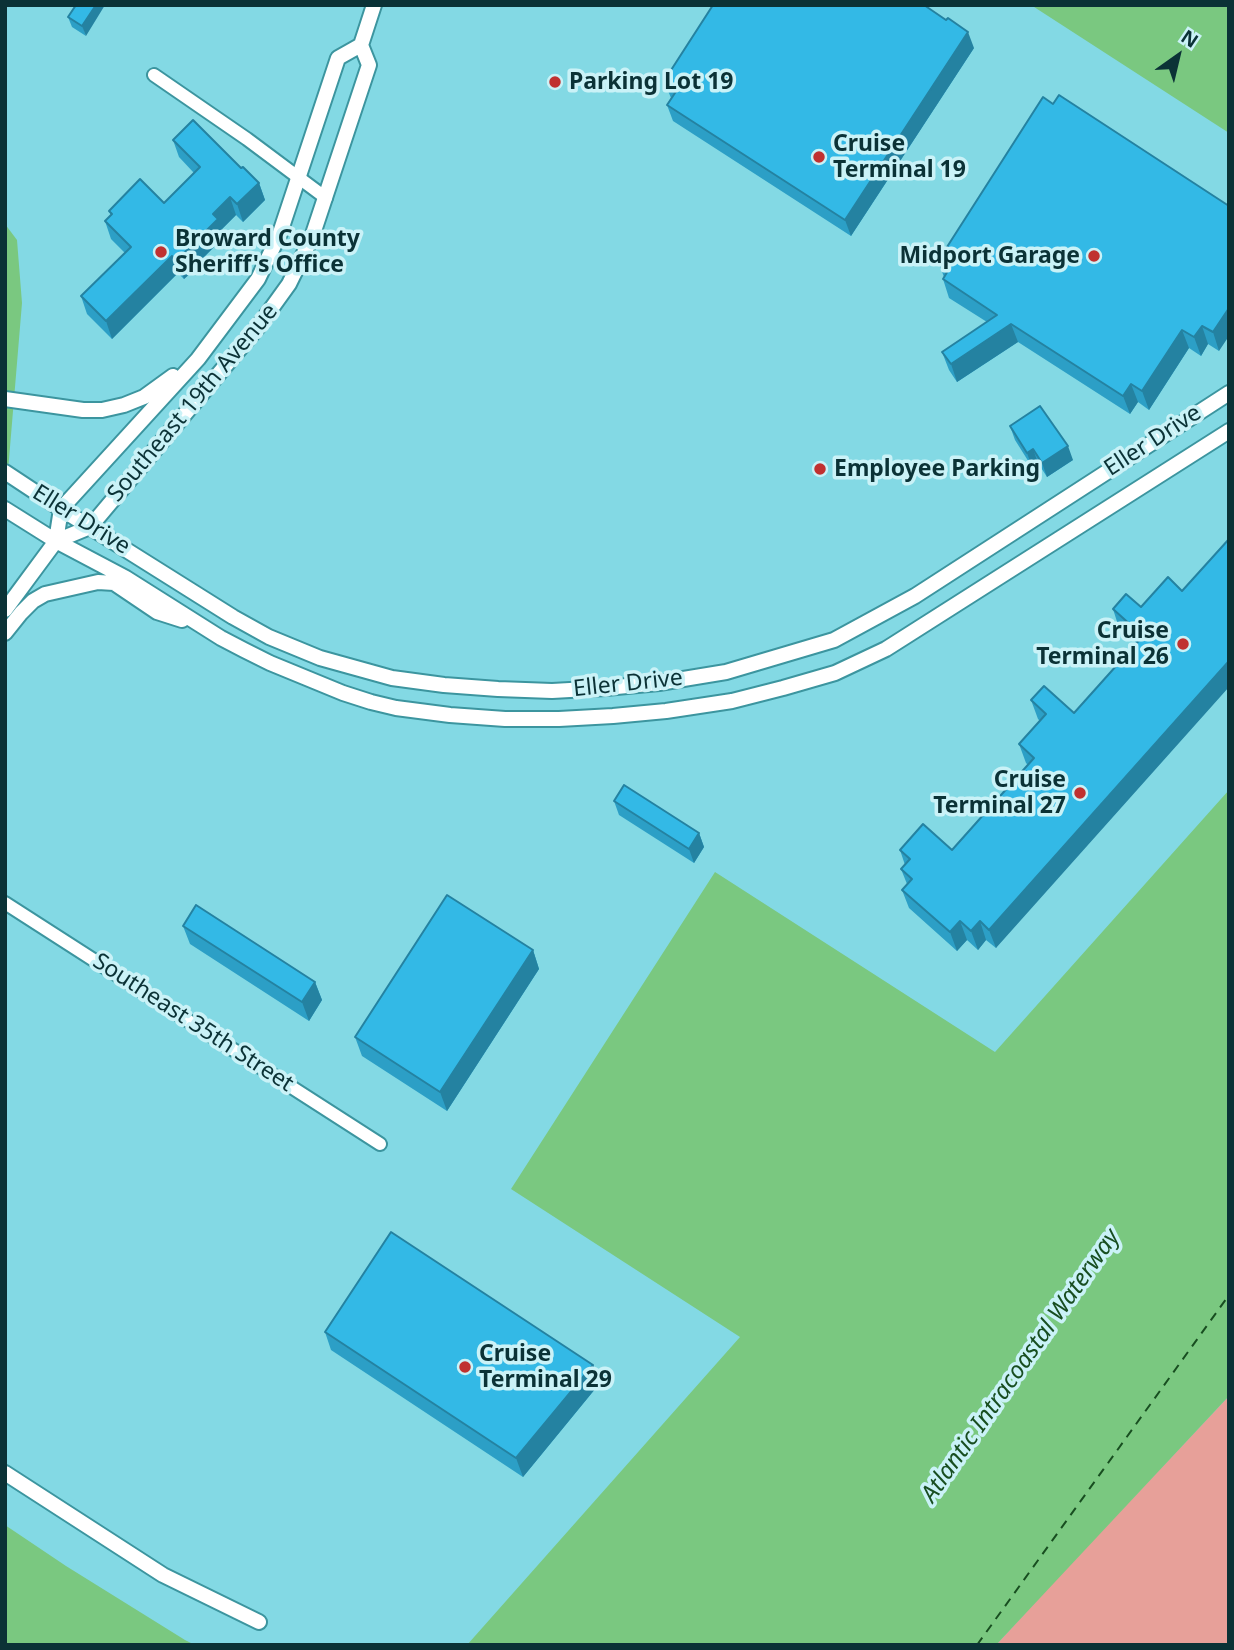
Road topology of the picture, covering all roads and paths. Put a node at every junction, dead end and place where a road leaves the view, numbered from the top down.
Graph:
1 (374, 5) edge
2 (361, 45) junction
3 (154, 75) dead end
4 (298, 178) junction
5 (326, 198) junction
6 (198, 359) junction
7 (1229, 393) edge
8 (5, 399) edge
9 (1229, 431) edge
10 (11, 476) edge
11 (61, 509) junction
12 (7, 511) edge
13 (90, 527) junction
14 (56, 541) junction
15 (5, 610) edge
16 (202, 626) junction
17 (5, 633) edge
18 (5, 903) edge
19 (380, 1144) dead end
20 (5, 1474) edge
21 (258, 1622) dead end

1 - 2 street, Southeast 19th Avenue
2 - 4 street, Southeast 19th Avenue
2 - 5 street, Southeast 19th Avenue
3 - 4 street
4 - 5 street
4 - 6 street, Southeast 19th Avenue
5 - 13 street, Southeast 19th Avenue
6 - 8 street
6 - 11 street, Southeast 19th Avenue
7 - 13 street, Eller Drive
9 - 16 street, Eller Drive
10 - 11 street, Eller Drive
11 - 13 street, Eller Drive
11 - 14 street
12 - 14 street, Eller Drive
13 - 14 street, Southeast 19th Avenue
14 - 15 street
14 - 16 street, Eller Drive
16 - 17 street
18 - 19 street, Southeast 35th Street
20 - 21 street

